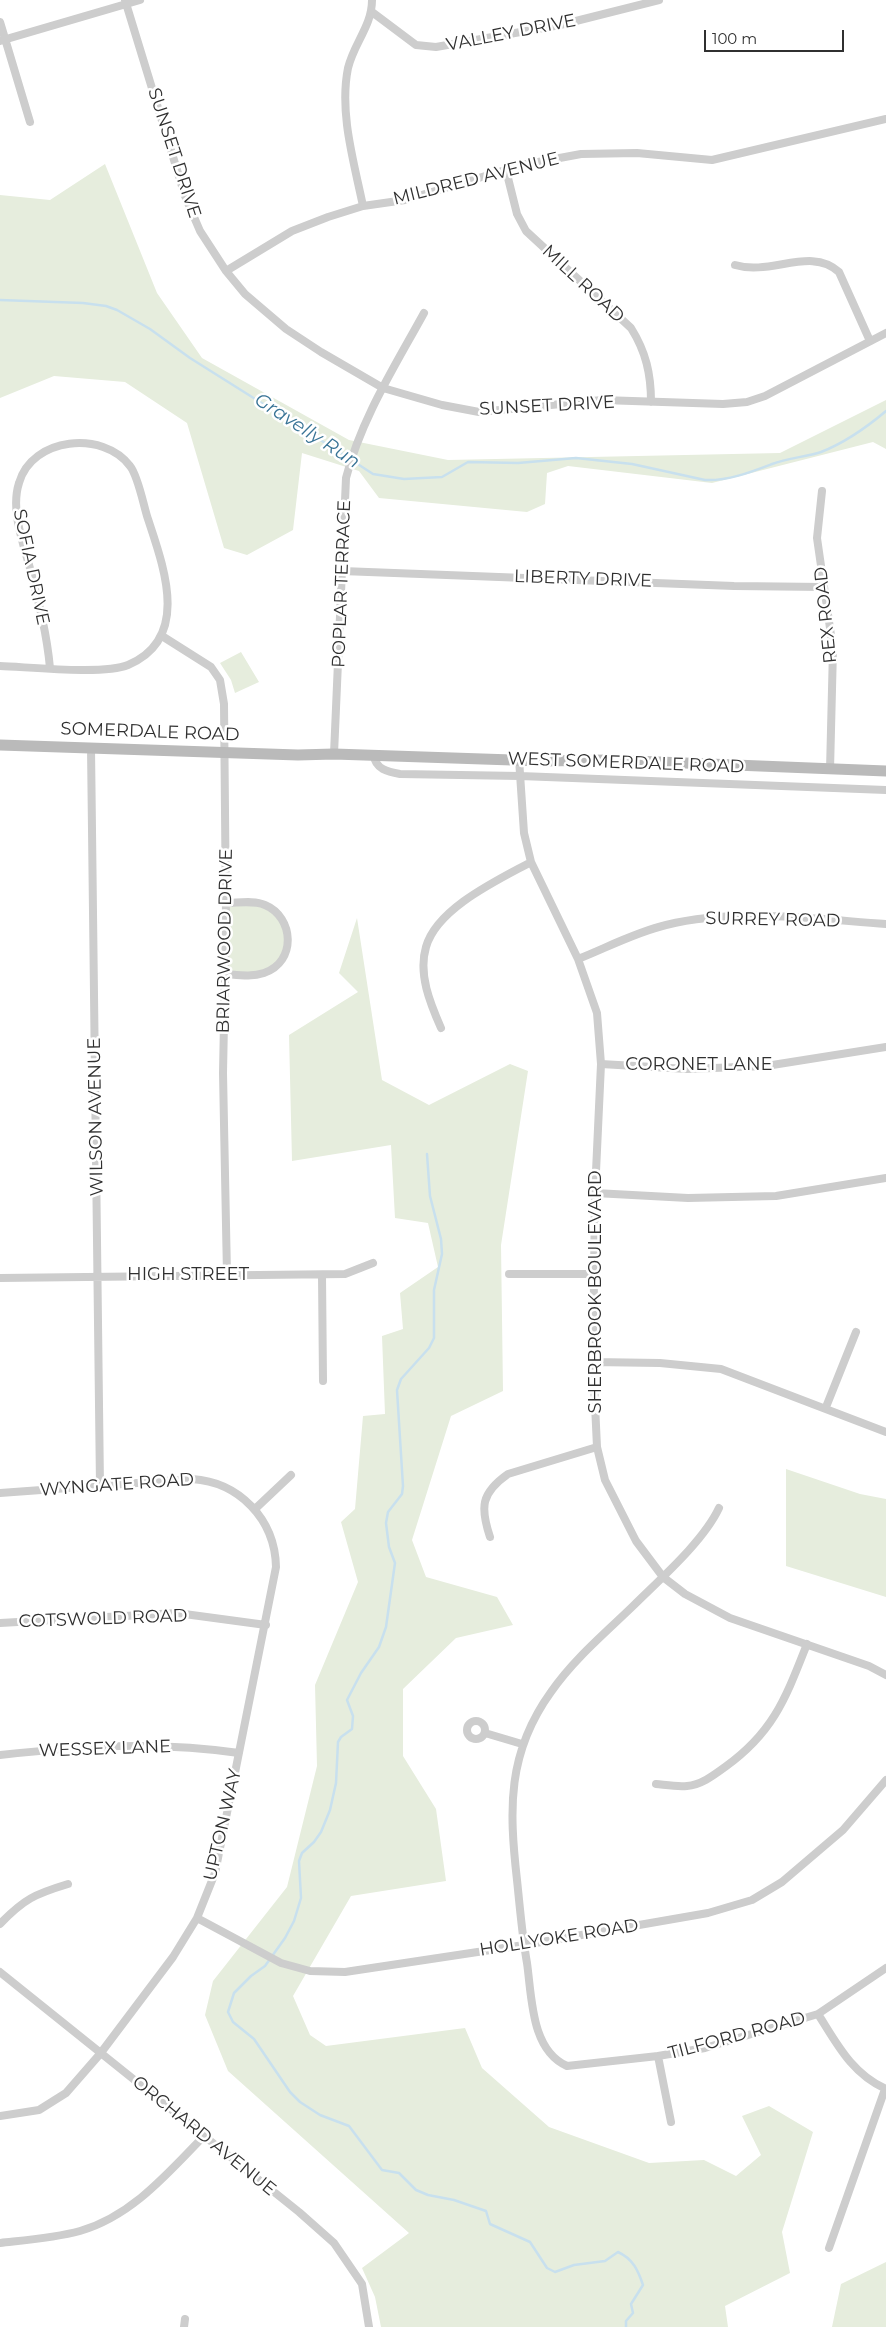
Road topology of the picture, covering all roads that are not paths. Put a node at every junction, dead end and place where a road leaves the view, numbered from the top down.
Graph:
1 (140, 0) edge
2 (372, 0) edge
3 (659, 0) edge
4 (126, 3) edge
5 (372, 12) junction
6 (0, 22) edge
7 (3, 40) edge
8 (886, 119) edge
9 (30, 122) dead end
10 (506, 170) junction
11 (363, 206) junction
12 (735, 265) dead end
13 (226, 271) junction
14 (424, 313) dead end
15 (886, 333) edge
16 (870, 342) junction
17 (383, 388) junction
18 (651, 402) junction
19 (822, 491) dead end
20 (342, 571) junction
21 (824, 587) junction
22 (162, 636) junction
23 (0, 666) edge
24 (50, 668) junction
25 (0, 745) edge
26 (92, 748) junction
27 (226, 753) junction
28 (334, 754) junction
29 (298, 755) joint
30 (374, 755) junction
31 (519, 759) junction
32 (830, 770) junction
33 (886, 771) edge
34 (520, 776) junction
35 (886, 790) edge
36 (531, 862) junction
37 (226, 903) junction
38 (886, 924) edge
39 (578, 960) junction
40 (226, 974) junction
41 (441, 1028) dead end
42 (886, 1047) edge
43 (601, 1064) junction
44 (886, 1178) edge
45 (595, 1193) junction
46 (373, 1263) dead end
47 (322, 1274) junction
48 (509, 1274) dead end
49 (594, 1274) junction
50 (227, 1275) junction
51 (98, 1276) junction
52 (0, 1278) edge
53 (856, 1332) dead end
54 (593, 1362) junction
55 (323, 1380) dead end
56 (826, 1407) junction
57 (886, 1432) edge
58 (597, 1447) junction
59 (291, 1475) dead end
60 (100, 1486) junction
61 (0, 1493) edge
62 (719, 1508) dead end
63 (255, 1509) junction
64 (490, 1537) dead end
65 (663, 1577) junction
66 (0, 1623) edge
67 (266, 1625) junction
68 (807, 1644) junction
69 (886, 1675) edge
70 (485, 1733) dead end
71 (522, 1744) junction
72 (239, 1753) junction
73 (0, 1755) edge
74 (886, 1780) edge
75 (656, 1784) dead end
76 (68, 1884) dead end
77 (196, 1918) junction
78 (0, 1924) edge
79 (524, 1945) junction
80 (886, 1968) edge
81 (0, 1972) edge
82 (818, 2014) junction
83 (100, 2054) junction
84 (658, 2056) junction
85 (885, 2089) edge
86 (0, 2116) edge
87 (671, 2122) dead end
88 (204, 2136) junction
89 (0, 2243) edge
90 (829, 2248) dead end
91 (369, 2327) edge

1 - 4 street
2 - 5 street
3 - 5 street, VALLEY DRIVE
4 - 7 street
4 - 13 street, SUNSET DRIVE
5 - 11 street
6 - 7 street
7 - 9 street
8 - 10 street, MILDRED AVENUE
10 - 11 street, MILDRED AVENUE
10 - 18 street, MILL ROAD
11 - 13 street, MILDRED AVENUE
12 - 16 street
13 - 17 street, SUNSET DRIVE
14 - 17 street, POPLAR TERRACE
15 - 16 street, SUNSET DRIVE
16 - 18 street, SUNSET DRIVE
17 - 18 street, SUNSET DRIVE
17 - 20 street, POPLAR TERRACE
19 - 21 street, REX ROAD
20 - 21 street, LIBERTY DRIVE
20 - 28 street, POPLAR TERRACE
21 - 32 street, REX ROAD
22 - 24 street, SOFIA DRIVE
22 - 24 street, SOFIA DRIVE
22 - 27 street, BRIARWOOD DRIVE
23 - 24 street, SOFIA DRIVE
25 - 26 main road, SOMERDALE ROAD
26 - 27 main road, SOMERDALE ROAD
26 - 51 street, WILSON AVENUE
27 - 29 main road, SOMERDALE ROAD
27 - 37 street, BRIARWOOD DRIVE
28 - 29 main road, WEST SOMERDALE ROAD
28 - 30 main road, WEST SOMERDALE ROAD
30 - 31 main road, WEST SOMERDALE ROAD
30 - 34 street, WEST SOMERDALE ROAD
31 - 32 main road, WEST SOMERDALE ROAD
31 - 34 street, SHERBROOK BOULEVARD
32 - 33 main road, WEST SOMERDALE ROAD
34 - 35 street, WEST SOMERDALE ROAD
34 - 36 street, SHERBROOK BOULEVARD
36 - 39 street, SHERBROOK BOULEVARD
36 - 41 street
37 - 40 street, BRIARWOOD DRIVE
37 - 40 street
38 - 39 street, SURREY ROAD
39 - 43 street, SHERBROOK BOULEVARD
40 - 50 street, BRIARWOOD DRIVE
42 - 43 street, CORONET LANE
43 - 45 street, SHERBROOK BOULEVARD
44 - 45 street
45 - 49 street, SHERBROOK BOULEVARD
46 - 47 street, HIGH STREET
47 - 50 street, HIGH STREET
47 - 55 street
48 - 49 street
49 - 54 street, SHERBROOK BOULEVARD
50 - 51 street, HIGH STREET
51 - 52 street, HIGH STREET
51 - 60 street, WILSON AVENUE
53 - 56 street
54 - 56 street
54 - 58 street, SHERBROOK BOULEVARD
56 - 57 street
58 - 64 street
58 - 65 street, SHERBROOK BOULEVARD
59 - 63 street
60 - 61 street, WYNGATE ROAD
60 - 63 street, WYNGATE ROAD
62 - 65 street
63 - 67 street, UPTON WAY
65 - 68 street, SHERBROOK BOULEVARD
65 - 71 street
66 - 67 street, COTSWOLD ROAD
67 - 72 street, UPTON WAY
68 - 69 street, SHERBROOK BOULEVARD
68 - 75 street
70 - 71 street
71 - 79 street
72 - 73 street, WESSEX LANE
72 - 77 street, UPTON WAY
74 - 79 street, HOLLYOKE ROAD
76 - 78 street
77 - 79 street, HOLLYOKE ROAD
77 - 83 street, UPTON WAY
79 - 84 street, TILFORD ROAD
80 - 82 street, TILFORD ROAD
81 - 83 street, ORCHARD AVENUE
82 - 84 street, TILFORD ROAD
82 - 85 street
83 - 86 street, UPTON WAY
83 - 88 street, ORCHARD AVENUE
84 - 87 street
85 - 90 street
88 - 89 street
88 - 91 street, ORCHARD AVENUE

